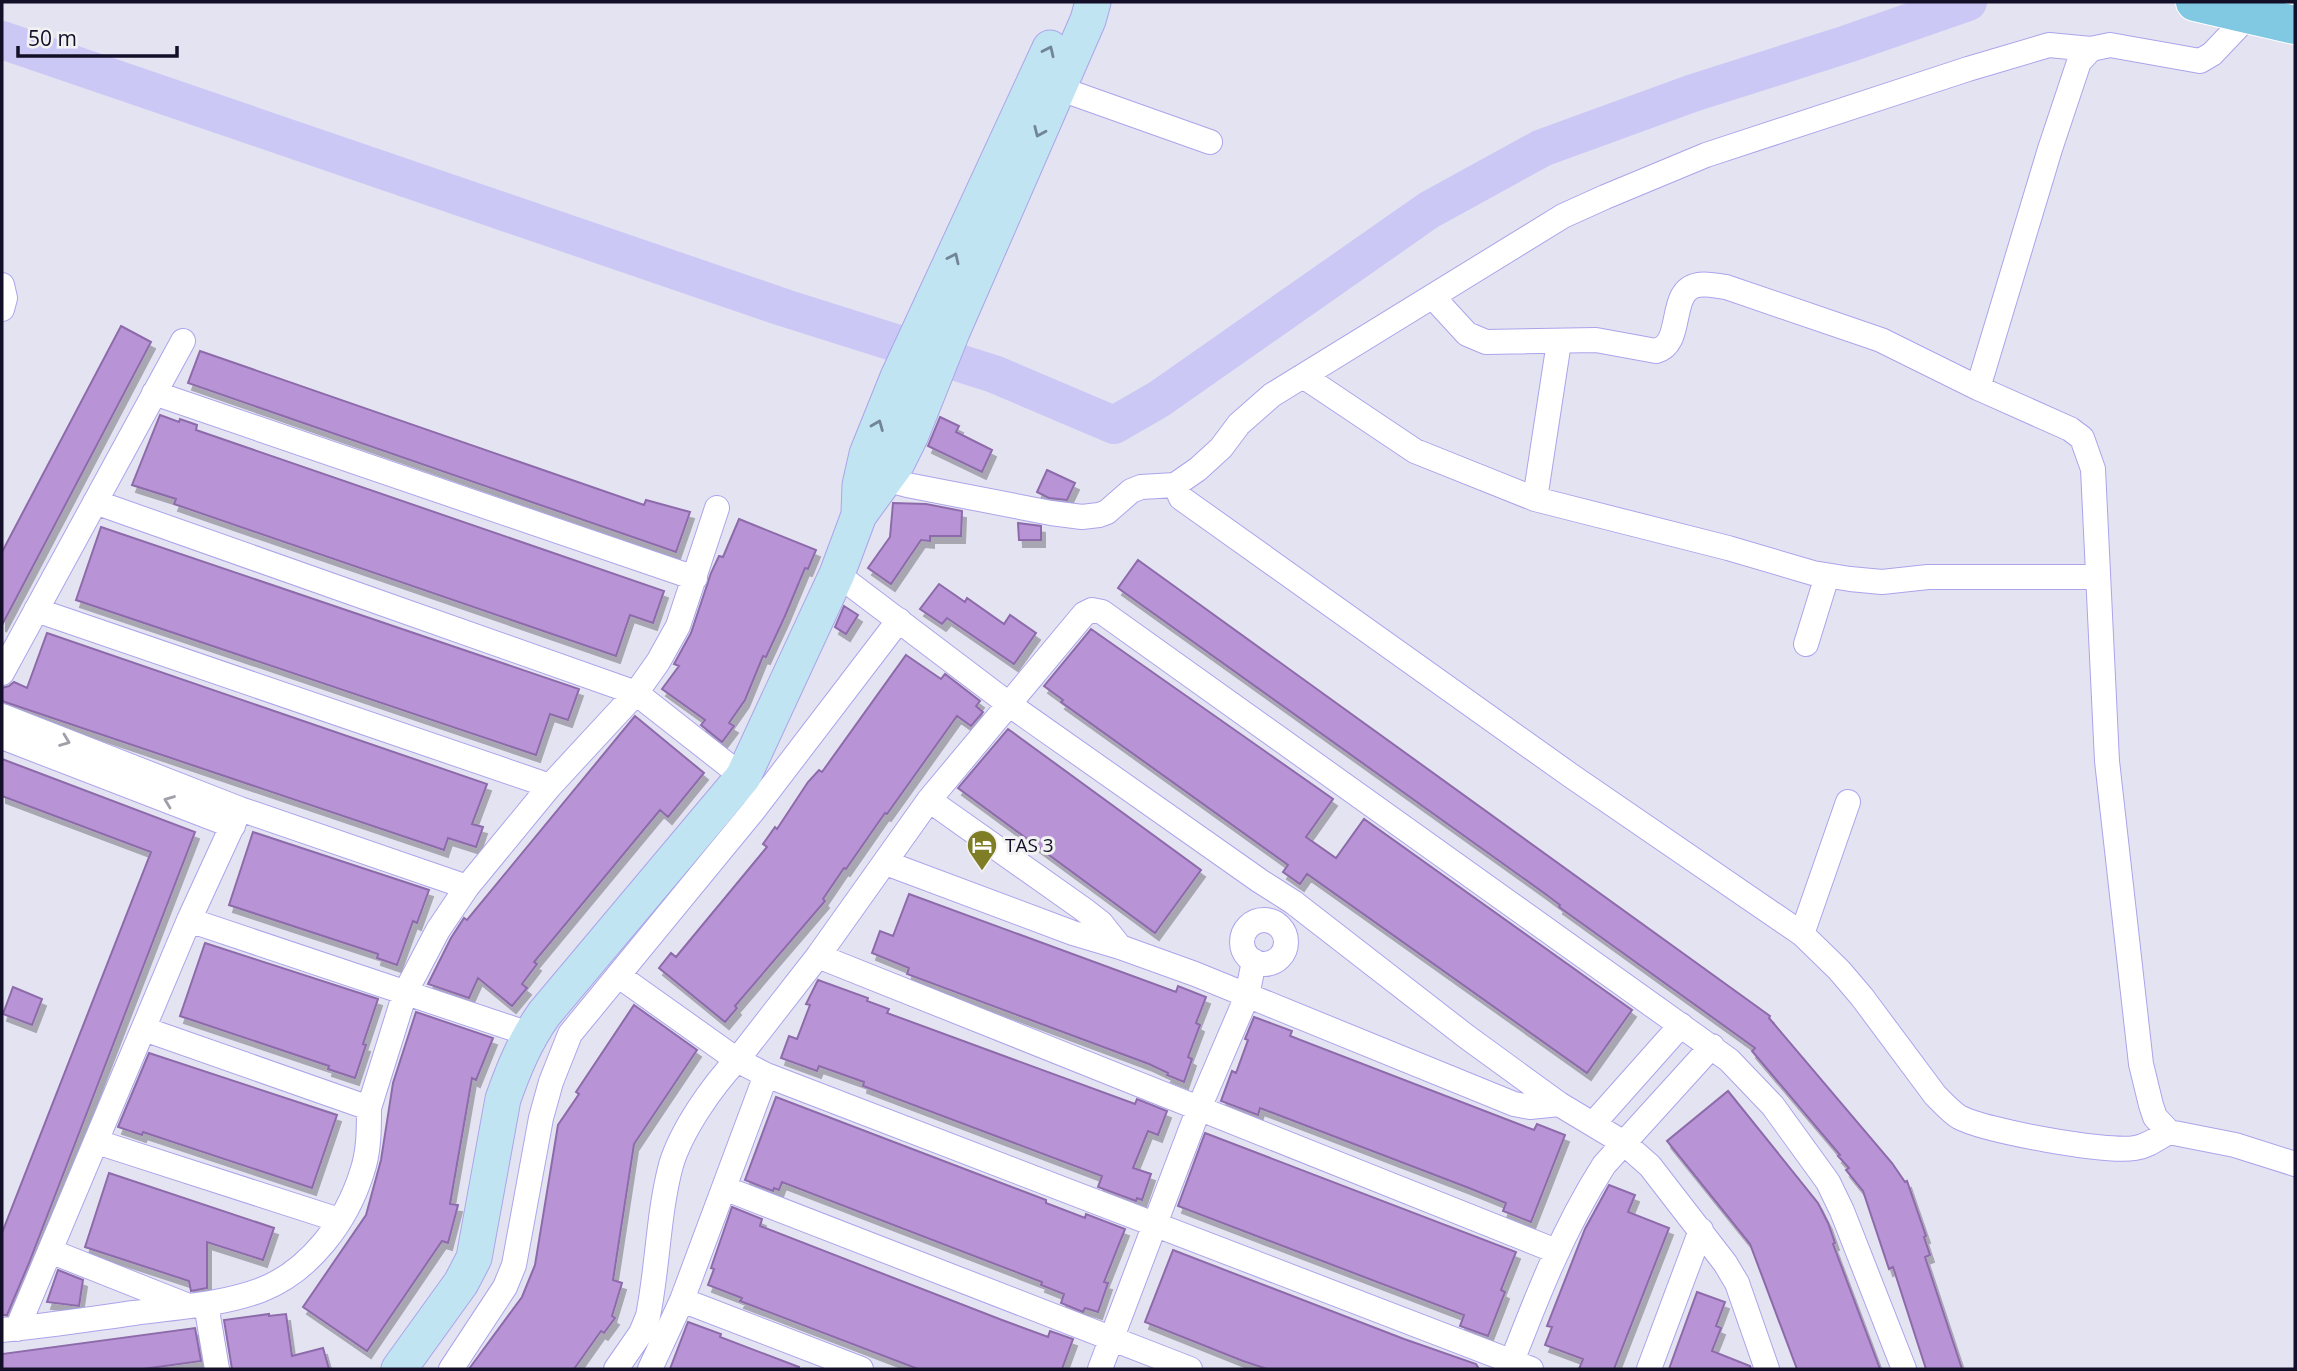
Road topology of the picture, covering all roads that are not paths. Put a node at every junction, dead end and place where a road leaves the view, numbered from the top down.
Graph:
1 (1069, 2) edge
2 (1093, 2) edge
3 (2195, 2) edge
4 (2250, 14) junction
5 (2295, 24) edge
6 (2091, 49) junction
7 (1058, 88) junction
8 (1210, 142) dead end
9 (1012, 162) junction
10 (2, 285) edge
11 (1433, 297) junction
12 (2, 309) edge
13 (939, 326) junction
14 (183, 341) dead end
15 (1559, 342) junction
16 (1303, 376) junction
17 (1978, 388) junction
18 (154, 393) junction
19 (874, 472) junction
20 (1164, 485) junction
21 (1535, 499) junction
22 (95, 502) junction
23 (717, 508) dead end
24 (1827, 576) junction
25 (2098, 577) junction
26 (695, 578) junction
27 (850, 584) junction
28 (36, 610) junction
29 (894, 616) junction
30 (1806, 645) dead end
31 (2, 673) edge
32 (636, 692) junction
33 (1010, 705) junction
34 (2, 716) edge
35 (2, 737) edge
36 (107, 767) junction
37 (743, 777) junction
38 (550, 786) junction
39 (929, 800) junction
40 (1849, 802) dead end
41 (236, 818) junction
42 (886, 863) junction
43 (467, 887) junction
44 (1293, 902) junction
45 (189, 920) junction
46 (1802, 934) junction
47 (1120, 947) junction
48 (818, 956) junction
49 (619, 976) junction
50 (405, 993) junction
51 (1247, 996) junction
52 (1681, 1025) junction
53 (144, 1029) junction
54 (529, 1034) junction
55 (1712, 1046) junction
56 (737, 1060) junction
57 (766, 1075) junction
58 (1559, 1104) junction
59 (369, 1108) junction
60 (1199, 1108) junction
61 (1592, 1124) junction
62 (2169, 1132) junction
63 (97, 1142) junction
64 (1624, 1143) junction
65 (2295, 1164) edge
66 (724, 1188) junction
67 (339, 1220) junction
68 (1153, 1224) junction
69 (1701, 1230) junction
70 (50, 1251) junction
71 (1556, 1251) junction
72 (681, 1300) junction
73 (196, 1305) junction
74 (9, 1330) edge
75 (1111, 1339) junction
76 (1517, 1367) edge
77 (216, 1369) edge
78 (399, 1369) edge
79 (451, 1369) edge
80 (616, 1369) edge
81 (650, 1369) edge
82 (861, 1369) edge
83 (1100, 1369) edge
84 (1189, 1369) edge
85 (1648, 1369) edge
86 (1767, 1369) edge
87 (1904, 1369) edge

9 -> 1 street
2 - 7 street
3 - 4 main road
4 - 5 main road
4 - 6 street
6 - 11 street
6 - 17 street
7 - 8 street
7 -> 9 street
9 - 13 street
10 - 12 street
11 - 15 street
11 - 16 street
19 -> 13 street
13 - 19 street
14 - 18 street
15 - 17 street
15 - 21 street
16 - 20 street
16 - 21 street
17 - 25 street
18 - 22 street
18 - 26 street
19 - 20 street
19 - 27 street
20 - 46 street
21 - 24 street
22 - 28 street
22 - 32 street
23 - 26 street
24 - 25 street
24 - 30 street
25 - 62 street
26 - 32 street
27 - 29 street
27 - 37 street
28 - 31 street
28 - 38 street
29 - 33 street
29 - 49 street
32 - 37 street
32 - 38 street
33 - 39 street
33 - 44 street
33 - 52 street
34 -> 36 street
35 - 36 street
36 - 41 street
37 - 54 street
38 - 43 street
39 - 42 street
39 - 47 street
40 - 46 street
41 - 43 street
41 - 45 street
42 - 47 street
42 - 48 street
43 - 50 street
44 - 51 street
44 - 58 street
45 - 50 street
45 - 53 street
46 - 62 street
47 - 51 street
48 - 56 street
48 - 60 street
49 - 56 street
49 - 79 street
50 - 54 street
50 - 59 street
51 - 58 street
51 - 60 street
52 - 55 street
52 - 61 street
53 - 59 street
53 - 63 street
54 - 78 street
55 - 64 street
55 - 87 street
56 - 57 street
56 - 80 street
57 - 66 street
57 - 68 street
58 - 61 street
59 - 67 street
60 - 68 street
60 - 71 street
61 - 64 street
62 - 65 street
63 - 67 street
63 - 70 street
64 - 69 street
64 - 71 street
66 - 72 street
66 - 75 street
67 - 73 street
68 - 75 street
68 - 76 street
69 - 85 street
69 - 86 street
70 - 73 street
70 - 74 street
71 - 76 street
72 - 81 street
72 - 82 street
73 - 74 street
73 - 77 street
75 - 83 street
75 - 84 street

